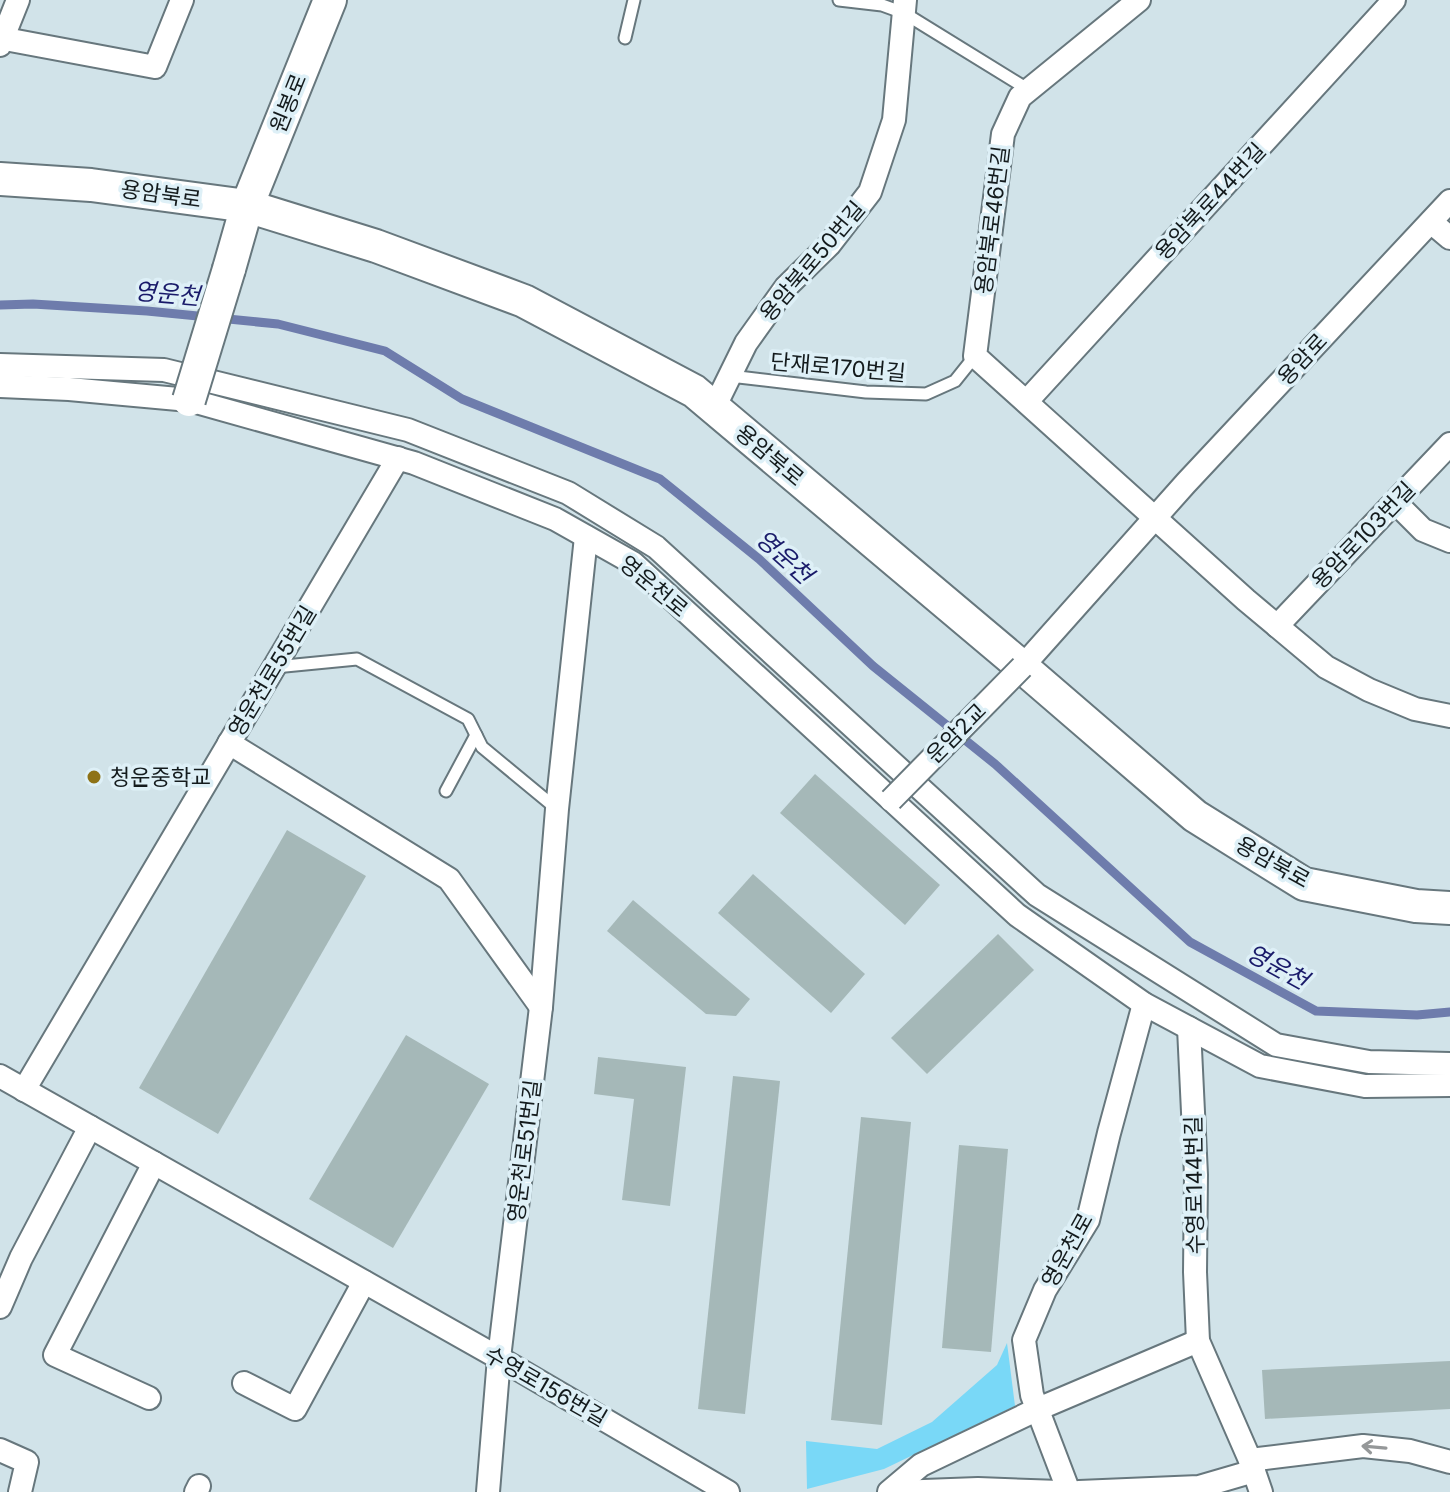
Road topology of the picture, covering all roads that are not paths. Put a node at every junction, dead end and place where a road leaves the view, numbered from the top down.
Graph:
1 (18, 0) edge
2 (182, 0) edge
3 (330, 0) edge
4 (634, 0) edge
5 (839, 0) edge
6 (1139, 0) edge
7 (1394, 0) edge
8 (905, 7) edge
9 (625, 38) dead end
10 (1, 40) edge
11 (1029, 90) junction
12 (0, 179) edge
13 (1450, 201) edge
14 (247, 206) junction
15 (1431, 222) junction
16 (1450, 238) edge
17 (975, 356) junction
18 (0, 365) edge
19 (730, 376) junction
20 (0, 386) edge
21 (189, 400) junction
22 (1027, 401) junction
23 (714, 408) junction
24 (1450, 444) edge
25 (398, 458) junction
26 (1395, 502) junction
27 (1154, 518) junction
28 (586, 537) junction
29 (1450, 541) edge
30 (1277, 626) junction
31 (275, 667) junction
32 (1022, 667) junction
33 (1450, 716) edge
34 (476, 735) junction
35 (229, 743) junction
36 (446, 791) dead end
37 (891, 800) junction
38 (557, 809) junction
39 (1450, 908) edge
40 (1144, 1004) junction
41 (541, 1007) junction
42 (1189, 1028) junction
43 (1450, 1064) edge
44 (7, 1085) edge
45 (1450, 1085) edge
46 (90, 1127) junction
47 (154, 1163) junction
48 (364, 1282) junction
49 (0, 1307) edge
50 (1198, 1341) junction
51 (499, 1358) junction
52 (244, 1383) dead end
53 (149, 1398) dead end
54 (1038, 1409) junction
55 (0, 1450) edge
56 (1450, 1462) edge
57 (1255, 1474) edge
58 (1004, 1491) edge
59 (20, 1492) edge
60 (488, 1492) edge
61 (728, 1492) edge
62 (889, 1492) edge
63 (897, 1492) edge
64 (1060, 1492) edge
65 (1069, 1492) edge
66 (1079, 1492) edge

1 - 10 street
2 - 10 street
3 - 14 street, 원봉로
4 - 9 lane
5 - 8 lane
6 - 11 street, 용암북로46번길
7 - 22 street, 용암북로44번길
8 - 11 lane
8 - 19 street, 용암북로50번길
11 - 17 street, 용암북로46번길
12 - 14 street, 용암북로
13 - 15 street, 용암로
14 - 21 street, 원봉로, bridge
14 - 23 street, 용암북로
15 - 16 street
15 - 27 street, 용암로
17 - 19 lane, 단재로170번길
17 - 22 street
18 - 43 street
19 - 23 street, 용암북로50번길
20 - 21 street, 영운천로
21 - 25 street, 영운천로
22 - 27 street
23 - 32 street, 용암북로
24 - 26 street, 용암로103번길
25 - 28 street, 영운천로
25 - 31 street, 영운천로55번길
26 - 29 street
26 - 30 street, 용암로103번길
27 - 30 street
27 - 32 street, 용암로
28 - 37 street, 영운천로
28 - 38 street, 영운천로51번길
30 - 33 street
31 - 34 lane
31 - 35 street, 영운천로55번길
32 - 37 street, 운암2교, bridge
32 - 39 street, 용암북로
34 - 36 lane
34 - 38 lane
35 - 41 street
35 - 44 street, 영운천로55번길
37 - 40 street, 영운천로
38 - 41 street, 영운천로51번길
40 - 42 street, 영운천로
40 - 54 street, 영운천로
41 - 51 street, 영운천로51번길
42 - 45 street, 영운천로
42 - 50 street, 수영로144번길
44 - 46 street, 수영로156번길
46 - 47 street, 수영로156번길
46 - 49 street
47 - 48 street, 수영로156번길
47 - 53 street
48 - 51 street, 수영로156번길
48 - 52 street
50 - 54 street
50 - 57 street, 수영로144번길
51 - 60 street, 영운천로51번길
51 - 61 street, 수영로156번길
54 - 62 street
54 - 65 street, 영운천로
55 - 59 street
56 -> 57 street
57 - 66 street
58 - 63 street
58 - 64 street

